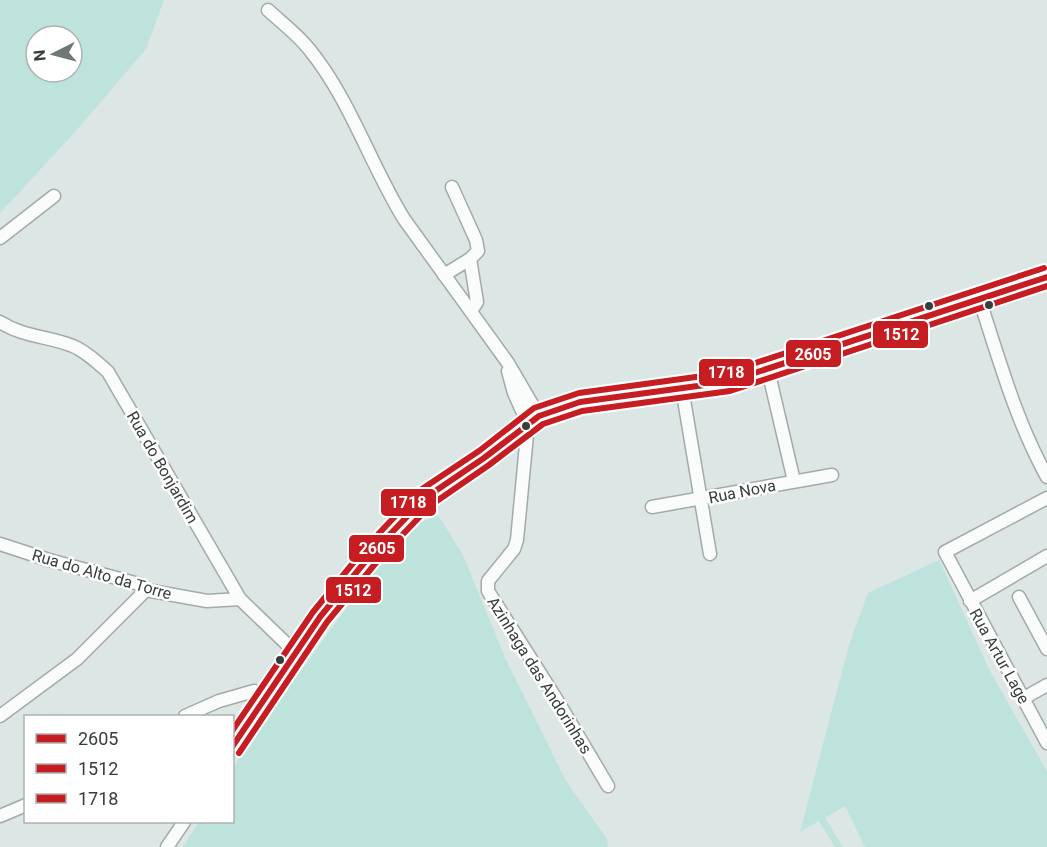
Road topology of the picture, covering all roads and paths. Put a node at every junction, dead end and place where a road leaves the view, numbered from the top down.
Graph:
1 (268, 10) dead end
2 (452, 187) dead end
3 (54, 196) dead end
4 (0, 238) edge
5 (470, 259) junction
6 (444, 275) junction
7 (1047, 277) edge
8 (979, 298) junction
9 (471, 311) junction
10 (0, 322) edge
11 (504, 358) junction
12 (768, 370) junction
13 (682, 388) junction
14 (539, 416) junction
15 (528, 424) junction
16 (832, 475) dead end
17 (1047, 477) edge
18 (794, 481) junction
19 (1047, 498) edge
20 (701, 499) junction
21 (651, 507) dead end
22 (0, 544) edge
23 (710, 554) dead end
24 (1047, 556) edge
25 (146, 590) junction
26 (1019, 597) dead end
27 (240, 599) junction
28 (970, 602) junction
29 (1047, 649) edge
30 (296, 653) junction
31 (1047, 685) edge
32 (268, 693) junction
33 (1023, 698) junction
34 (189, 715) edge
35 (0, 716) edge
36 (1047, 743) edge
37 (234, 745) edge
38 (608, 786) dead end
39 (24, 806) edge
40 (0, 816) edge
41 (183, 823) edge
42 (167, 847) edge

1 - 6 street
2 - 5 street
3 - 4 street
5 - 6 street
5 - 9 street
6 - 9 street
7 - 8 street
8 - 12 street
8 - 17 street
9 - 11 street
10 - 27 street, Rua do Bonjardim
11 - 14 street
11 - 15 street
12 - 13 street
12 - 18 street
13 - 14 street
13 - 20 street
14 - 15 street
15 - 30 street
15 - 38 street, Azinhaga das Andorinhas
16 - 18 street, Rua Nova
18 - 20 street, Rua Nova
19 - 28 street, Rua Artur Lage
20 - 21 street, Rua Nova
20 - 23 street
22 - 25 street, Rua do Alto da Torre
24 - 28 street
25 - 27 street, Rua do Alto da Torre
25 - 35 street
26 - 29 street
27 - 30 street, Rua do Bonjardim
28 - 33 street, Rua Artur Lage
30 - 32 street
31 - 33 street
32 - 34 street
32 - 37 street
33 - 36 street, Rua Artur Lage
39 - 40 street
41 - 42 street

